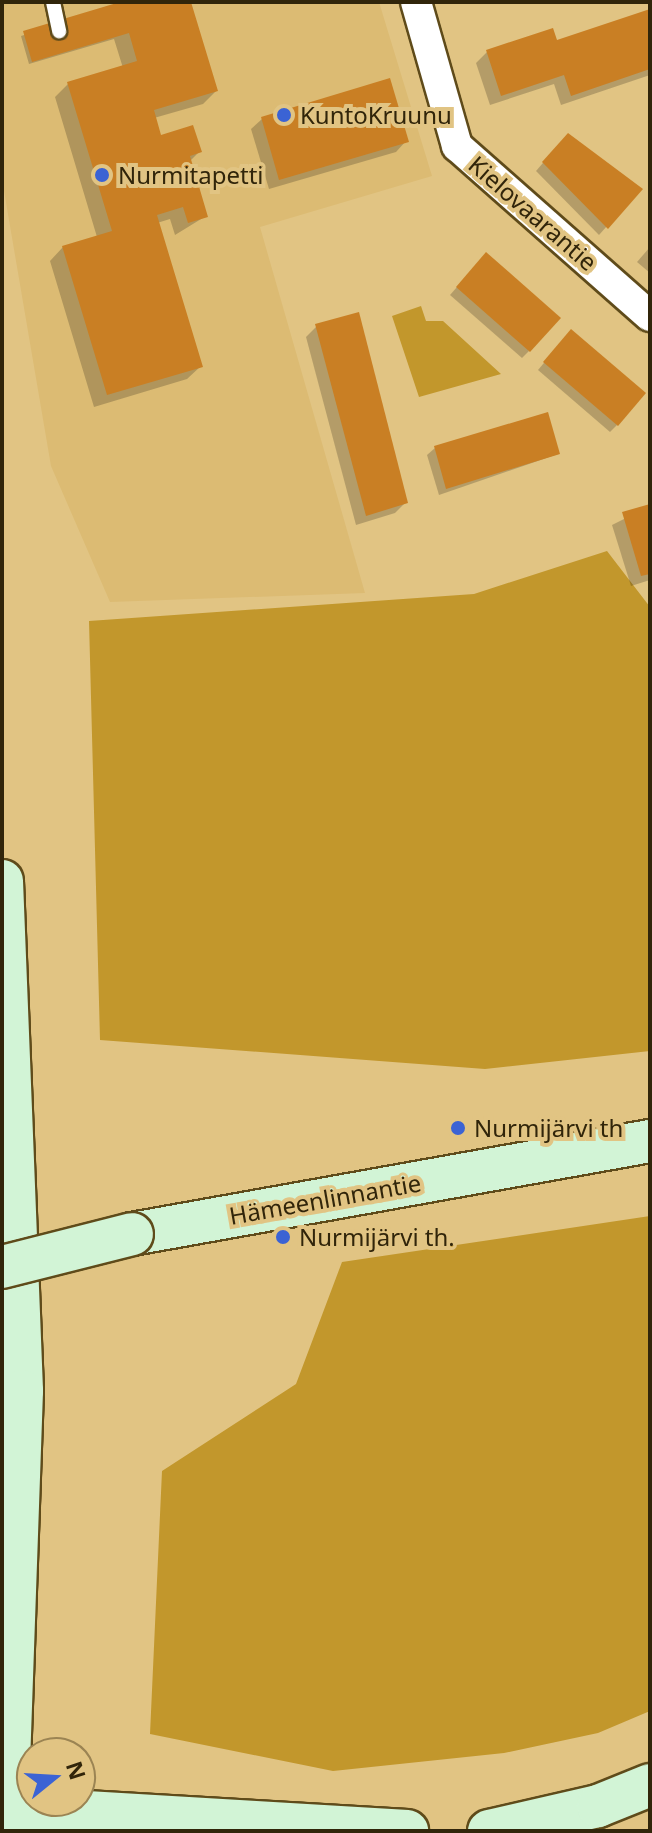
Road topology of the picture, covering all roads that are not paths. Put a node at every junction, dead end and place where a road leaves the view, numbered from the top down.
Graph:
1 (53, 2) edge
2 (416, 2) edge
3 (59, 31) dead end
4 (650, 316) edge
5 (2, 881) edge
6 (650, 1141) edge
7 (2, 1267) edge
8 (650, 1785) edge
9 (6, 1815) edge
10 (407, 1831) edge
11 (489, 1831) edge

1 - 3 lane
2 - 4 street, Kielovaarantie
5 - 9 main road
6 - 7 main road, Hämeenlinnantie, bridge
8 - 11 main road
9 - 10 main road

